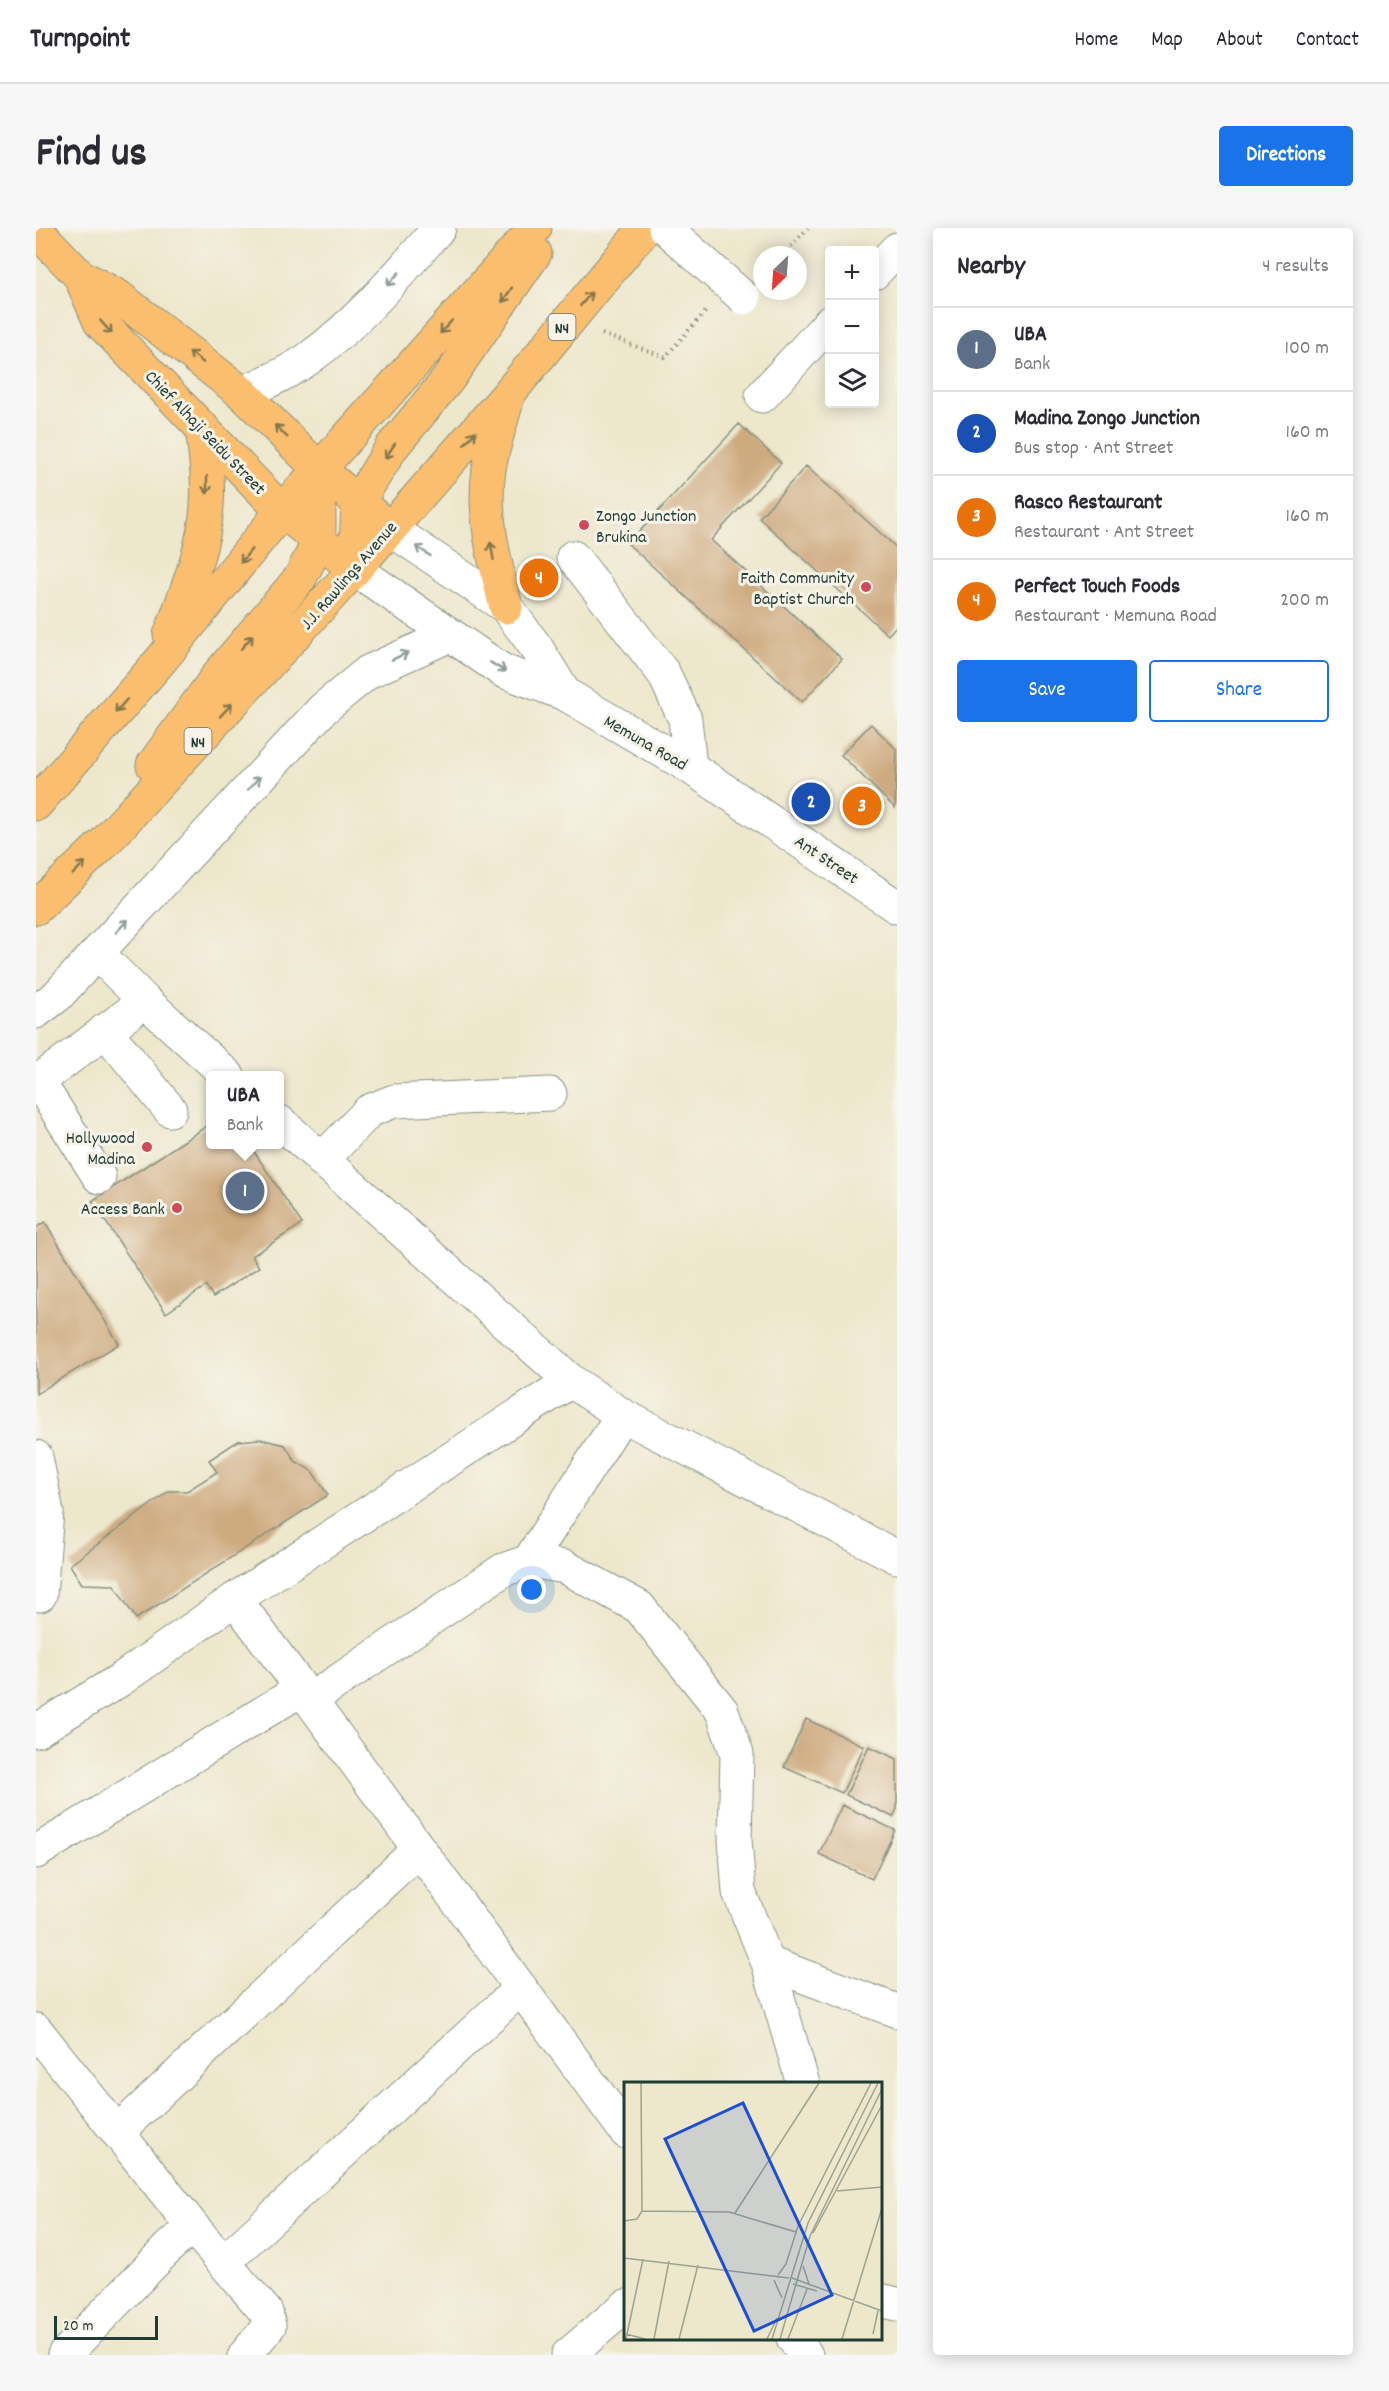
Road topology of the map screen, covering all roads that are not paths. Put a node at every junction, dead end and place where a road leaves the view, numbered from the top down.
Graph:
1 (439, 228) edge
2 (535, 228) edge
3 (550, 228) edge
4 (645, 228) edge
5 (665, 228) edge
6 (686, 228) edge
7 (38, 235) edge
8 (897, 249) edge
9 (617, 261) junction
10 (879, 268) edge
11 (80, 276) junction
12 (737, 291) road end
13 (825, 327) edge
14 (242, 393) junction
15 (509, 393) junction
16 (762, 396) dead end
17 (202, 427) junction
18 (319, 469) junction
19 (358, 502) junction
20 (282, 511) junction
21 (389, 528) junction
22 (319, 541) junction
23 (573, 557) dead end
24 (355, 569) junction
25 (506, 607) junction
26 (448, 636) junction
27 (161, 660) junction
28 (565, 694) junction
29 (690, 767) junction
30 (726, 791) joint
31 (36, 804) edge
32 (104, 843) junction
33 (897, 907) edge
34 (36, 908) edge
35 (97, 953) junction
36 (145, 1001) junction
37 (36, 1012) edge
38 (105, 1030) junction
39 (222, 1071) edge
40 (37, 1082) edge
41 (550, 1094) dead end
42 (170, 1110) dead end
43 (284, 1126) edge
44 (322, 1160) junction
45 (99, 1177) dead end
46 (571, 1382) junction
47 (622, 1415) junction
48 (36, 1456) edge
49 (897, 1557) edge
50 (529, 1561) junction
51 (40, 1595) dead end
52 (235, 1599) junction
53 (306, 1695) junction
54 (36, 1731) edge
55 (419, 1849) junction
56 (36, 1852) edge
57 (768, 1963) junction
58 (521, 1988) junction
59 (897, 2011) edge
60 (36, 2031) edge
61 (802, 2082) edge
62 (624, 2129) edge
63 (118, 2131) junction
64 (193, 2227) junction
65 (224, 2262) junction
66 (882, 2300) edge
67 (897, 2304) edge
68 (624, 2308) edge
69 (795, 2340) edge
70 (64, 2355) edge
71 (245, 2355) edge
72 (568, 2355) edge
73 (806, 2355) edge

1 -> 14 street
2 -> 18 main road
3 -> 19 main road
4 - 9 main road, J.J. Rawlings Avenue / N4
5 - 12 street, bridge
6 - 9 street
7 - 11 main road, Chief Alhaji Seidu Street
8 - 10 street
15 -> 9 main road, J.J. Rawlings Avenue / N4
14 -> 11 main road, Chief Alhaji Seidu Street
11 -> 17 main road, Chief Alhaji Seidu Street
13 - 16 street
18 -> 14 main road, Chief Alhaji Seidu Street
21 -> 15 main road, J.J. Rawlings Avenue / N4
25 -> 15 main road
17 - 20 main road, Chief Alhaji Seidu Street
17 -> 27 main road
18 - 19 main road, Chief Alhaji Seidu Street
18 - 20 main road
18 - 22 main road
19 - 21 main road, Chief Alhaji Seidu Street
19 - 24 main road
20 - 22 main road, Chief Alhaji Seidu Street
20 -> 27 main road
21 - 24 main road, J.J. Rawlings Avenue / N4
25 -> 21 street
22 - 24 main road, Chief Alhaji Seidu Street
32 -> 22 main road
23 - 29 street
24 - 26 street, Memuna Road
32 -> 24 main road, J.J. Rawlings Avenue / N4
25 - 28 street
26 -> 28 street, Memuna Road
35 -> 26 street
27 -> 31 main road
28 - 29 street, Memuna Road
29 - 30 street, Memuna Road
30 - 33 street, Ant Street
34 -> 32 main road, J.J. Rawlings Avenue / N4
35 - 36 street
35 - 37 street
36 - 38 street
36 - 39 street
38 - 40 street
38 - 42 street
40 - 45 street
41 - 44 street
43 - 44 street
44 - 46 street
46 - 47 street
46 - 52 street
47 - 49 street
47 - 50 street
48 - 51 street
50 - 53 street
50 - 57 street
52 - 53 street
52 - 54 street
53 - 55 street
53 - 56 street
55 - 58 street
55 - 63 street
57 - 59 street
57 - 61 street
58 - 62 street
58 - 65 street
60 - 63 street
63 - 64 street
64 - 65 street
64 - 70 street
65 - 71 street
66 - 67 street
68 - 72 street
69 - 73 street

